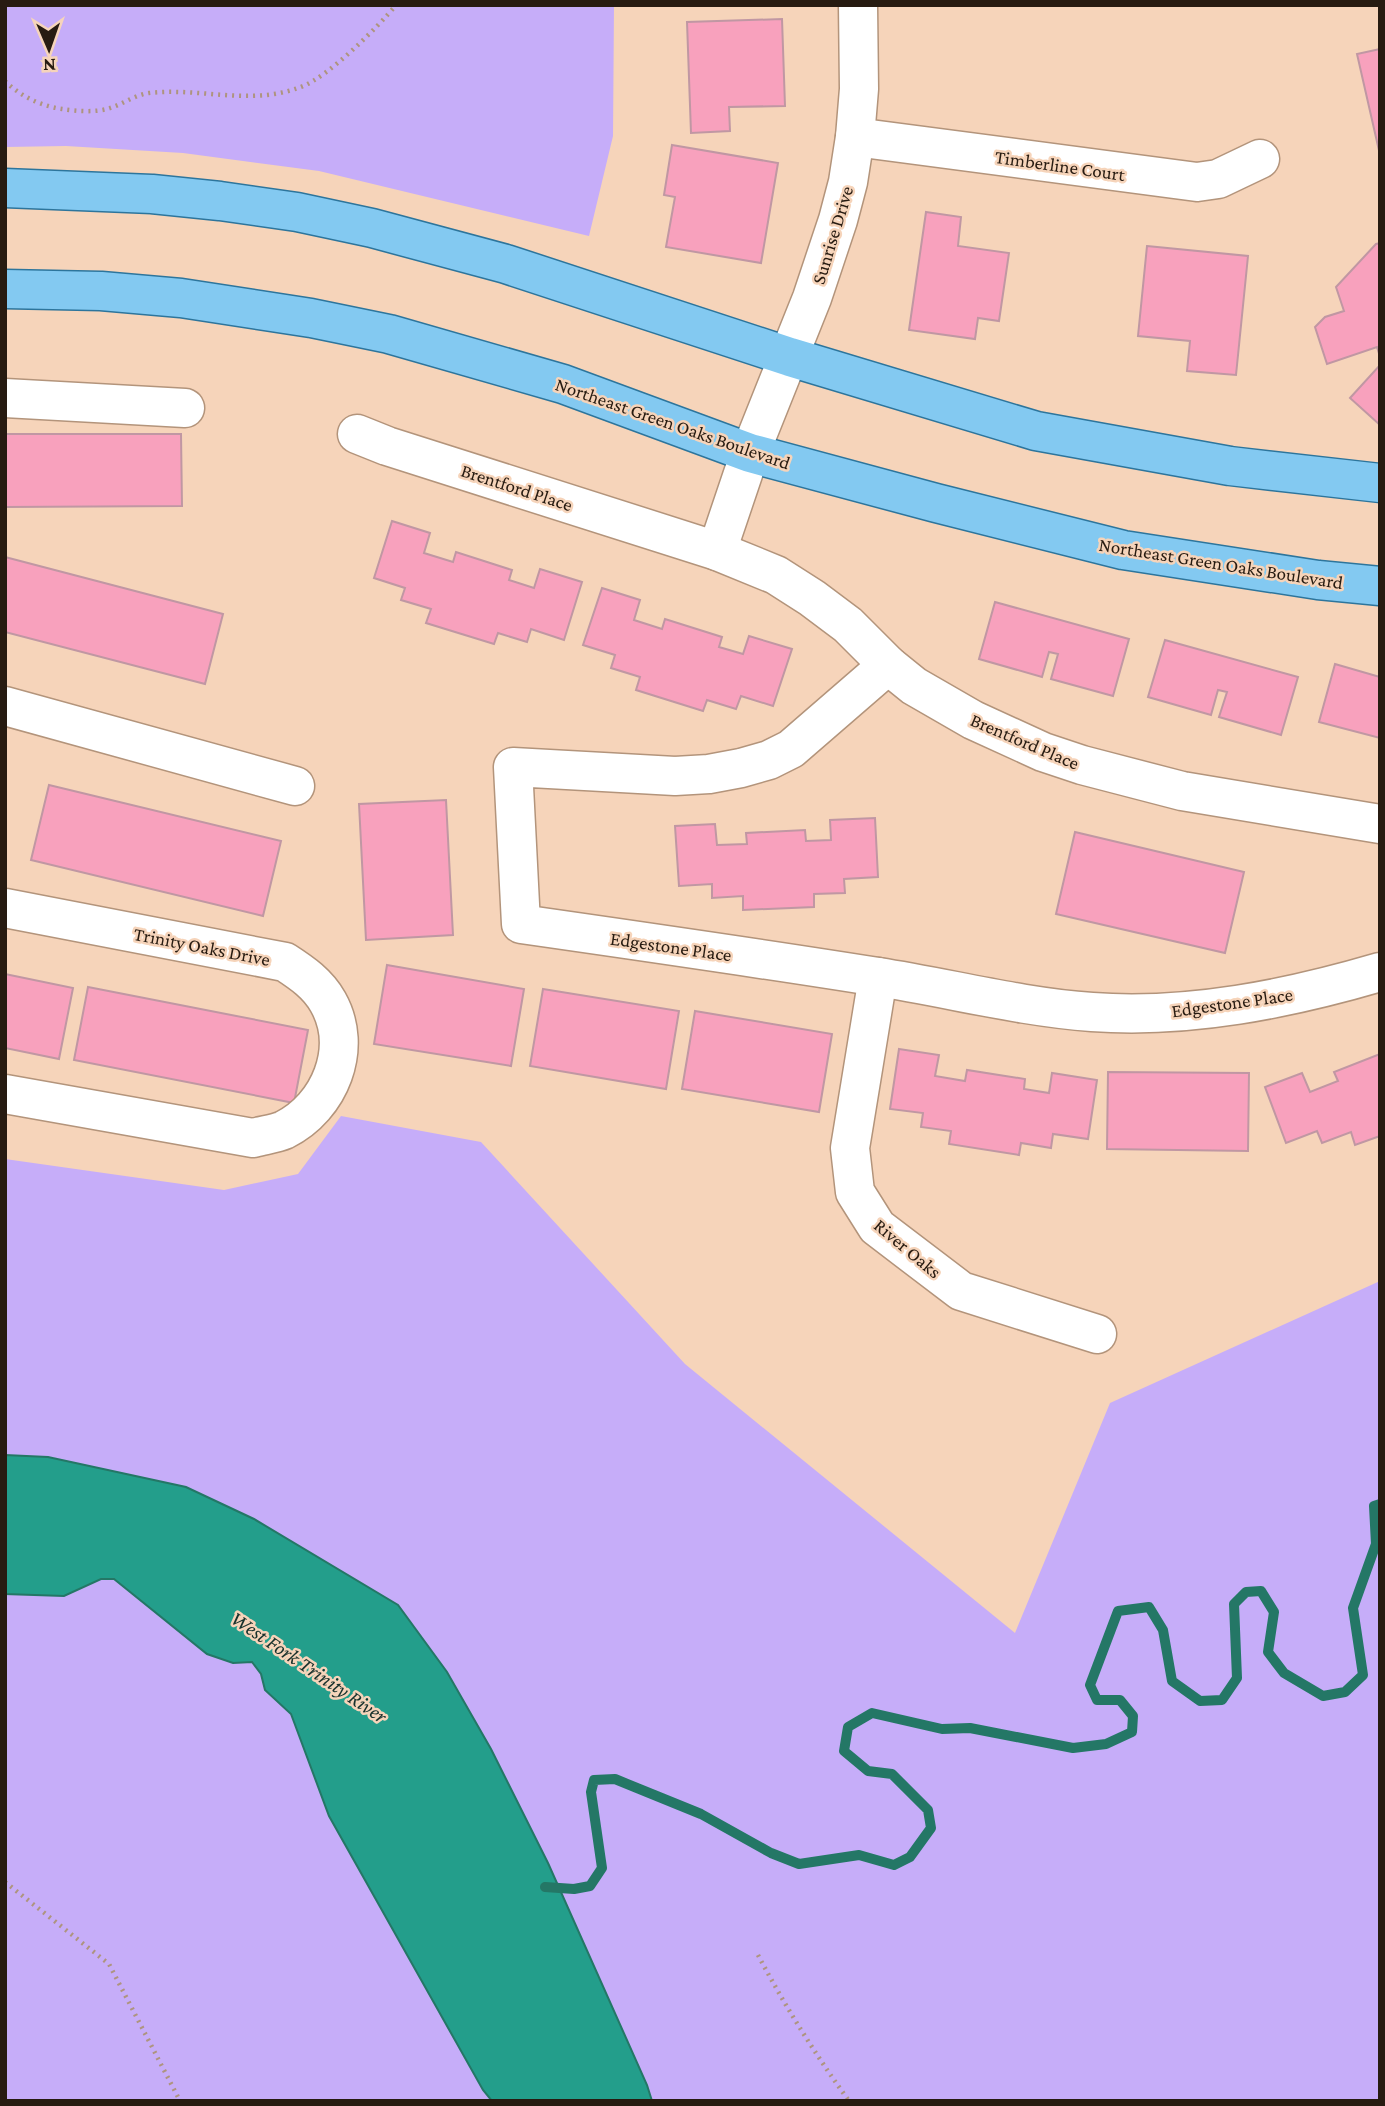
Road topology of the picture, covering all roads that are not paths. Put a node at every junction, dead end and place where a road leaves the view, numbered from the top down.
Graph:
1 (858, 5) edge
2 (855, 137) junction
3 (1260, 159) dead end
4 (5, 188) edge
5 (5, 289) edge
6 (790, 357) junction
7 (5, 398) edge
8 (185, 408) dead end
9 (357, 435) dead end
10 (750, 453) junction
11 (1380, 484) edge
12 (718, 551) junction
13 (1380, 586) edge
14 (888, 665) junction
15 (5, 706) edge
16 (295, 786) dead end
17 (1380, 824) edge
18 (5, 908) edge
19 (1380, 972) edge
20 (878, 977) junction
21 (5, 1094) edge
22 (1097, 1334) dead end

1 - 2 street, Sunrise Drive
2 - 3 street, Timberline Court
2 - 6 street, Sunrise Drive
4 - 6 main road
5 - 10 main road, Northeast Green Oaks Boulevard
6 - 10 street, Sunrise Drive
6 - 11 main road
7 - 8 street
9 - 12 street, Brentford Place
10 - 12 street
10 - 13 main road, Northeast Green Oaks Boulevard
12 - 14 street, Brentford Place
14 - 17 street, Brentford Place
14 - 20 street, Edgestone Place
15 - 16 street
18 - 21 street, Trinity Oaks Drive
19 - 20 street, Edgestone Place
20 - 22 street, River Oaks

